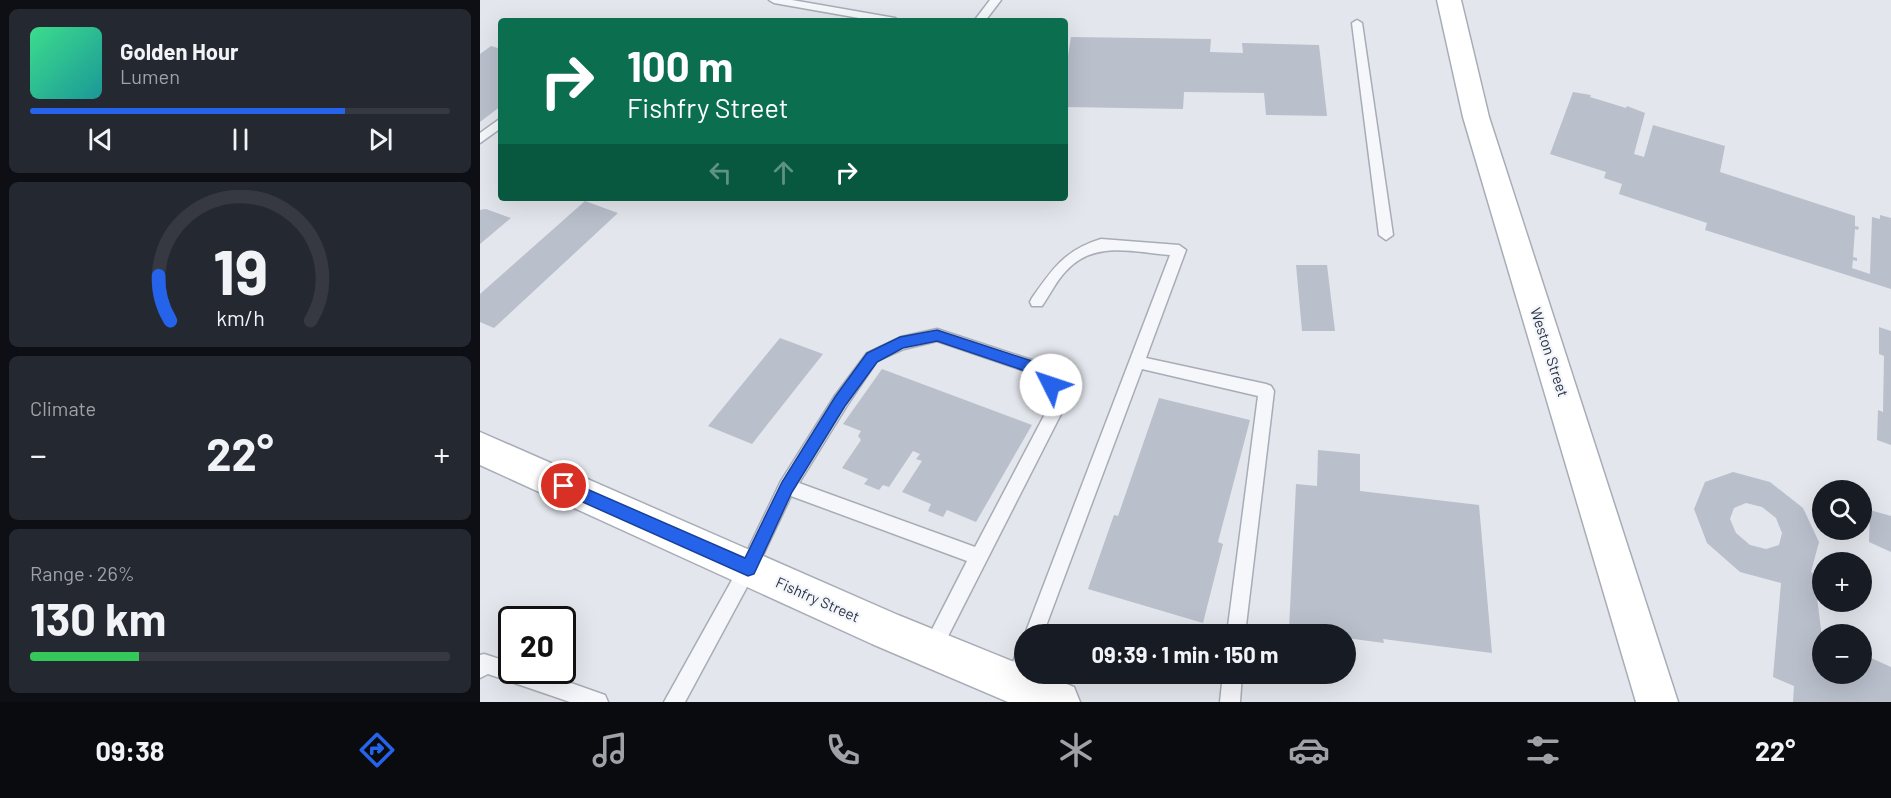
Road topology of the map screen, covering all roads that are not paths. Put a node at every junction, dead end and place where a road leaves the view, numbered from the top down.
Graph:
1 (774, 0) edge
2 (996, 0) edge
3 (1449, 0) edge
4 (878, 18) edge
5 (982, 18) edge
6 (1357, 23) dead end
7 (498, 124) edge
8 (480, 139) edge
9 (1386, 235) dead end
10 (1037, 302) dead end
11 (1137, 362) junction
12 (480, 448) edge
13 (787, 487) junction
14 (979, 557) junction
15 (748, 568) junction
16 (1038, 624) edge
17 (1237, 624) edge
18 (931, 649) junction
19 (480, 668) edge
20 (1014, 670) edge
21 (1036, 684) edge
22 (1232, 684) edge
23 (598, 702) edge
24 (674, 702) edge
25 (1059, 702) edge
26 (1230, 702) edge
27 (1657, 702) edge

1 - 4 lane
2 - 5 lane
3 - 27 street, Weston Street
6 - 9 lane
7 - 8 lane
10 - 11 lane
11 - 16 lane
11 - 17 lane
12 - 15 street, Fishfry Street
13 - 14 lane
13 - 14 lane
13 - 15 lane
14 - 18 lane
15 - 18 street, Fishfry Street
15 - 24 lane
18 - 20 street, Fishfry Street
19 - 23 lane
21 - 25 street, Fishfry Street
22 - 26 lane

